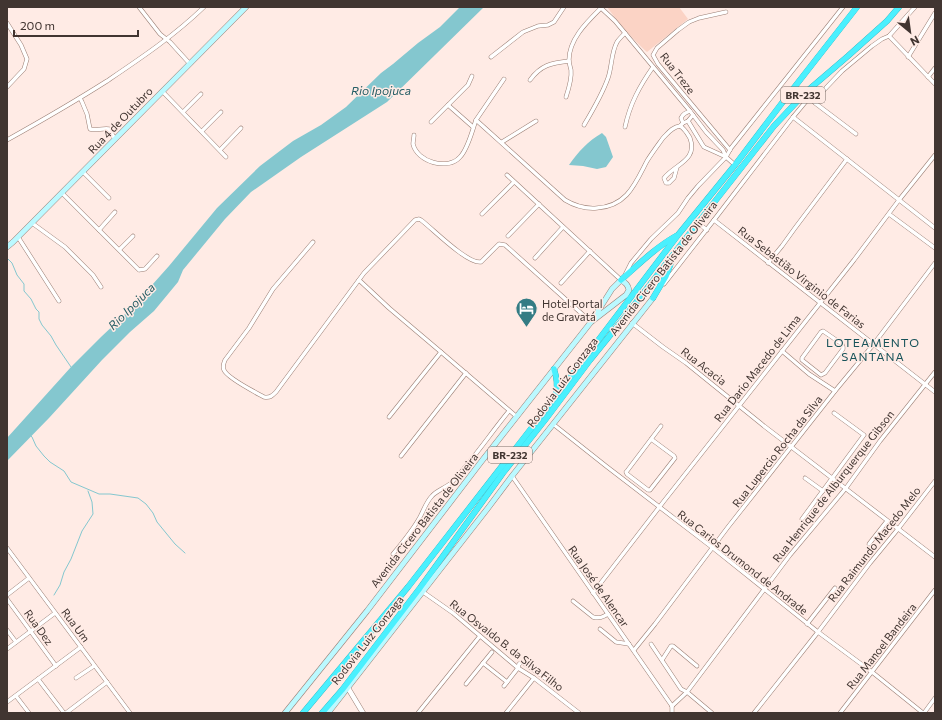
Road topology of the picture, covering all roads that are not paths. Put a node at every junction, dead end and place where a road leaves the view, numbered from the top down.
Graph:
1 (139, 7) edge
2 (204, 7) edge
3 (246, 7) edge
4 (564, 7) edge
5 (843, 7) edge
6 (857, 7) edge
7 (899, 7) edge
8 (915, 7) edge
9 (601, 8) edge
10 (726, 12) dead end
11 (935, 13) edge
12 (7, 23) edge
13 (625, 33) junction
14 (889, 36) junction
15 (166, 40) junction
16 (491, 57) dead end
17 (908, 57) junction
18 (569, 61) junction
19 (190, 64) junction
20 (652, 67) junction
21 (935, 68) edge
22 (472, 76) dead end
23 (928, 77) junction
24 (504, 80) dead end
25 (530, 80) dead end
26 (935, 84) edge
27 (7, 87) edge
28 (162, 91) junction
29 (202, 94) dead end
30 (566, 97) dead end
31 (810, 97) junction
32 (80, 98) junction
33 (448, 105) junction
34 (690, 111) junction
35 (183, 112) junction
36 (221, 112) dead end
37 (693, 115) junction
38 (793, 117) junction
39 (476, 120) junction
40 (536, 121) dead end
41 (431, 122) dead end
42 (688, 122) junction
43 (682, 124) junction
44 (584, 125) dead end
45 (473, 127) junction
46 (625, 127) dead end
47 (242, 128) dead end
48 (202, 132) junction
49 (856, 134) dead end
50 (414, 135) dead end
51 (702, 135) junction
52 (115, 139) junction
53 (7, 140) edge
54 (714, 141) junction
55 (502, 142) junction
56 (708, 148) junction
57 (220, 150) junction
58 (730, 150) junction
59 (935, 155) edge
60 (226, 157) dead end
61 (726, 157) junction
62 (847, 159) junction
63 (735, 165) junction
64 (677, 167) junction
65 (83, 172) junction
66 (736, 174) junction
67 (507, 175) dead end
68 (744, 181) junction
69 (514, 182) junction
70 (62, 192) junction
71 (109, 198) dead end
72 (899, 200) junction
73 (539, 204) junction
74 (115, 212) dead end
75 (482, 214) dead end
76 (889, 214) junction
77 (714, 220) junction
78 (698, 222) junction
79 (32, 223) junction
80 (563, 227) junction
81 (935, 228) edge
82 (99, 230) junction
83 (707, 230) junction
84 (678, 235) junction
85 (133, 236) dead end
86 (508, 236) dead end
87 (18, 237) junction
88 (313, 242) dead end
89 (7, 247) edge
90 (935, 248) edge
91 (120, 249) junction
92 (676, 250) junction
93 (590, 252) junction
94 (157, 256) dead end
95 (535, 258) dead end
96 (768, 263) junction
97 (935, 263) edge
98 (623, 279) junction
99 (359, 280) junction
100 (561, 283) dead end
101 (101, 288) dead end
102 (653, 298) junction
103 (59, 301) dead end
104 (820, 303) junction
105 (591, 322) junction
106 (632, 323) junction
107 (873, 345) junction
108 (441, 352) junction
109 (782, 352) junction
110 (812, 368) junction
111 (554, 370) junction
112 (935, 372) edge
113 (466, 373) junction
114 (809, 374) junction
115 (925, 384) junction
116 (835, 391) junction
117 (935, 392) edge
118 (555, 397) junction
119 (740, 406) junction
120 (509, 410) junction
121 (834, 413) dead end
122 (390, 417) dead end
123 (517, 417) junction
124 (553, 424) junction
125 (661, 426) dead end
126 (651, 439) junction
127 (792, 447) junction
128 (401, 456) dead end
129 (512, 476) junction
130 (805, 478) dead end
131 (832, 478) junction
132 (636, 481) junction
133 (935, 481) edge
134 (633, 486) junction
135 (846, 488) junction
136 (823, 491) junction
137 (660, 508) junction
138 (802, 519) dead end
139 (887, 521) junction
140 (898, 529) junction
141 (869, 544) dead end
142 (7, 548) edge
143 (713, 548) junction
144 (393, 554) dead end
145 (935, 558) edge
146 (29, 578) junction
147 (835, 588) dead end
148 (764, 590) junction
149 (935, 590) edge
150 (423, 592) junction
151 (593, 593) junction
152 (7, 595) edge
153 (7, 598) edge
154 (573, 601) dead end
155 (55, 613) junction
156 (608, 614) junction
157 (807, 624) junction
158 (600, 629) dead end
159 (7, 630) edge
160 (31, 631) junction
161 (818, 632) junction
162 (480, 636) junction
163 (16, 642) junction
164 (629, 644) junction
165 (651, 644) dead end
166 (81, 647) junction
167 (7, 649) edge
168 (634, 650) junction
169 (492, 652) dead end
170 (662, 660) junction
171 (483, 664) junction
172 (56, 666) junction
173 (94, 666) junction
174 (698, 666) dead end
175 (518, 668) junction
176 (872, 672) junction
177 (76, 678) dead end
178 (534, 678) junction
179 (38, 679) junction
180 (549, 681) dead end
181 (107, 682) junction
182 (507, 682) junction
183 (466, 684) dead end
184 (504, 686) dead end
185 (348, 688) junction
186 (686, 692) junction
187 (16, 696) junction
188 (935, 698) edge
189 (8, 700) edge
190 (672, 706) junction
191 (29, 713) edge
192 (65, 713) edge
193 (130, 713) edge
194 (285, 713) edge
195 (303, 713) edge
196 (322, 713) edge
197 (328, 713) edge
198 (362, 713) edge
199 (418, 713) edge
200 (506, 713) edge
201 (579, 713) edge
202 (672, 713) edge
203 (712, 713) edge
204 (754, 713) edge
205 (840, 713) edge
206 (923, 713) edge

1 - 15 street
2 - 15 street
3 - 19 main road, Rua 4 de Outubro
4 - 16 street
5 - 58 street
6 - 63 highway, Rodovia Luiz Gonzaga / BR-232
7 - 66 highway, Rodovia Luiz Gonzaga / BR-232
8 - 14 street, Avenida Cicero Batista de Oliveira
9 - 13 street
9 - 18 street
10 - 58 street, Rua Treze
11 - 17 street
12 - 27 street
13 - 20 street
13 - 44 street
14 - 17 street
14 - 31 street, Avenida Cicero Batista de Oliveira
15 - 19 street
15 - 32 street
17 - 23 street
18 - 25 street
18 - 30 street
19 - 28 main road, Rua 4 de Outubro
20 - 34 street
20 - 46 street
21 - 23 street
22 - 33 street
23 - 26 street
24 - 39 street
28 - 35 street
28 - 52 main road, Rua 4 de Outubro
29 - 35 street
31 - 38 street, Avenida Cicero Batista de Oliveira
31 - 49 street
32 - 52 street
32 - 53 street
33 - 41 street
33 - 45 street
34 - 37 street
34 - 43 street
35 - 48 street
36 - 48 street
37 - 42 street
37 - 51 street
38 - 62 street
38 - 68 street, Avenida Cicero Batista de Oliveira
39 - 45 street
39 - 55 street
40 - 55 street
42 - 43 street
42 - 51 street
43 - 55 street
43 - 64 street
45 - 50 street
47 - 57 street
48 - 57 street
51 - 54 street
51 - 56 street
52 - 65 main road, Rua 4 de Outubro
54 - 56 street
54 - 61 street
56 - 61 street
57 - 60 street
58 - 61 street
59 - 72 street, Rua Dario Macedo de Lima
61 - 63 street
61 - 98 street
62 - 72 street
62 - 96 street
63 - 84 highway, Rodovia Luiz Gonzaga / BR-232
64 - 64 street
65 - 70 main road, Rua 4 de Outubro
65 - 71 street
66 - 68 street
66 - 78 highway, Rodovia Luiz Gonzaga / BR-232
67 - 69 street
68 - 77 street, Avenida Cicero Batista de Oliveira
69 - 73 street
69 - 75 street
70 - 79 main road, Rua 4 de Outubro
70 - 82 street
72 - 76 street, Rua Dario Macedo de Lima
72 - 81 street
73 - 80 street
73 - 86 street
74 - 82 street
76 - 90 street
76 - 104 street, Rua Dario Macedo de Lima
77 - 83 street, Avenida Cicero Batista de Oliveira
77 - 96 street, Rua Sebastião Virginio de Farias
78 - 83 street
78 - 92 highway, Rodovia Luiz Gonzaga / BR-232
79 - 87 main road, Rua 4 de Outubro
79 - 101 street
80 - 93 street
80 - 95 street
82 - 91 street
83 - 102 street, Avenida Cicero Batista de Oliveira
84 - 98 highway
84 - 118 highway, Rodovia Luiz Gonzaga / BR-232
85 - 91 street
87 - 89 main road, Rua 4 de Outubro
87 - 103 street
88 - 99 street
91 - 94 street
92 - 102 highway
92 - 196 highway, Rodovia Luiz Gonzaga / BR-232
93 - 98 street
93 - 100 street
96 - 104 street, Rua Sebastião Virginio de Farias
97 - 107 street, Rua Lupercio Rocha da Silva
98 - 105 main road, Avenida Cicero Batista de Oliveira
98 - 105 main road
99 - 105 street
99 - 108 street
102 - 106 main road, Avenida Cicero Batista de Oliveira
104 - 107 street, Rua Sebastião Virginio de Farias
104 - 109 street, Rua Dario Macedo de Lima
105 - 111 main road, Avenida Cicero Batista de Oliveira
106 - 119 street, Rua Acacia
106 - 124 main road, Avenida Cicero Batista de Oliveira
107 - 115 street, Rua Sebastião Virginio de Farias
107 - 116 street, Rua Lupercio Rocha da Silva
108 - 113 street
108 - 122 street
109 - 114 street
109 - 119 street, Rua Dario Macedo de Lima
110 - 110 street
110 - 114 street
111 - 118 highway
111 - 123 main road, Avenida Cicero Batista de Oliveira
112 - 115 street, Rua Henrique de Alburquerque Gibson
113 - 120 street
113 - 128 street
114 - 116 street
115 - 117 street, Rua Sebastião Virginio de Farias
115 - 135 street, Rua Henrique de Alburquerque Gibson
116 - 127 street, Rua Lupercio Rocha da Silva
118 - 195 highway, Rodovia Luiz Gonzaga / BR-232
119 - 127 street, Rua Acacia
119 - 137 street, Rua Dario Macedo de Lima
120 - 123 street
120 - 144 street
121 - 131 street
123 - 194 main road, Avenida Cicero Batista de Oliveira
124 - 129 main road, Avenida Cicero Batista de Oliveira
124 - 134 street, Rua Carios Drumond de Andrade
125 - 126 street
126 - 132 street
126 - 132 street
127 - 131 street, Rua Acacia
127 - 143 street, Rua Lupercio Rocha da Silva
129 - 150 main road, Avenida Cicero Batista de Oliveira
129 - 151 street, Rua José de Alencar
130 - 136 street
131 - 135 street, Rua Acacia
131 - 136 street
132 - 134 street
133 - 140 street, Rua Raimundo Macedo Melo
134 - 137 street, Rua Carios Drumond de Andrade
135 - 139 street, Rua Acacia
135 - 148 street, Rua Henrique de Alburquerque Gibson
136 - 138 street
137 - 143 street, Rua Carios Drumond de Andrade
137 - 151 street, Rua Dario Macedo de Lima
139 - 140 street, Rua Acacia
139 - 141 street
140 - 145 street, Rua Acacia
140 - 161 street, Rua Raimundo Macedo Melo
142 - 146 street, Rua Um
143 - 148 street, Rua Carios Drumond de Andrade
143 - 168 street, Rua Lupercio Rocha da Silva
146 - 152 street
146 - 155 street, Rua Um
147 - 157 street
148 - 157 street, Rua Carios Drumond de Andrade
148 - 186 street, Rua Henrique de Alburquerque Gibson
149 - 176 street, Rua Manoel Bandeira
150 - 162 street, Rua Osvaldo B. da Silva Filho
150 - 185 main road, Avenida Cicero Batista de Oliveira
151 - 156 street, Rua José de Alencar
153 - 160 street, Rua Dez
154 - 156 street
155 - 160 street
155 - 166 street, Rua Um
156 - 164 street, Rua José de Alencar
157 - 161 street, Rua Carios Drumond de Andrade
158 - 164 street
159 - 163 street
160 - 163 street
160 - 172 street, Rua Dez
161 - 176 street, Rua Carios Drumond de Andrade
161 - 204 street, Rua Raimundo Macedo Melo
162 - 175 street, Rua Osvaldo B. da Silva Filho
162 - 199 street
163 - 167 street
164 - 168 street, Rua José de Alencar
165 - 170 street
166 - 172 street
166 - 173 street, Rua Um
168 - 190 street, Rua José de Alencar
169 - 171 street
170 - 174 street
170 - 186 street
171 - 182 street
171 - 183 street
172 - 179 street
173 - 177 street
173 - 181 street, Rua Um
175 - 178 street, Rua Osvaldo B. da Silva Filho
175 - 180 street
175 - 182 street
176 - 205 street, Rua Manoel Bandeira
176 - 206 street, Rua Carios Drumond de Andrade
178 - 200 street
178 - 201 street, Rua Osvaldo B. da Silva Filho
179 - 187 street
179 - 192 street
181 - 192 street
181 - 193 street, Rua Um
182 - 184 street
185 - 197 main road, Avenida Cicero Batista de Oliveira
185 - 198 street
186 - 190 street, Rua Henrique de Alburquerque Gibson
186 - 203 street
187 - 189 street
187 - 191 street
188 - 206 street
190 - 202 street

